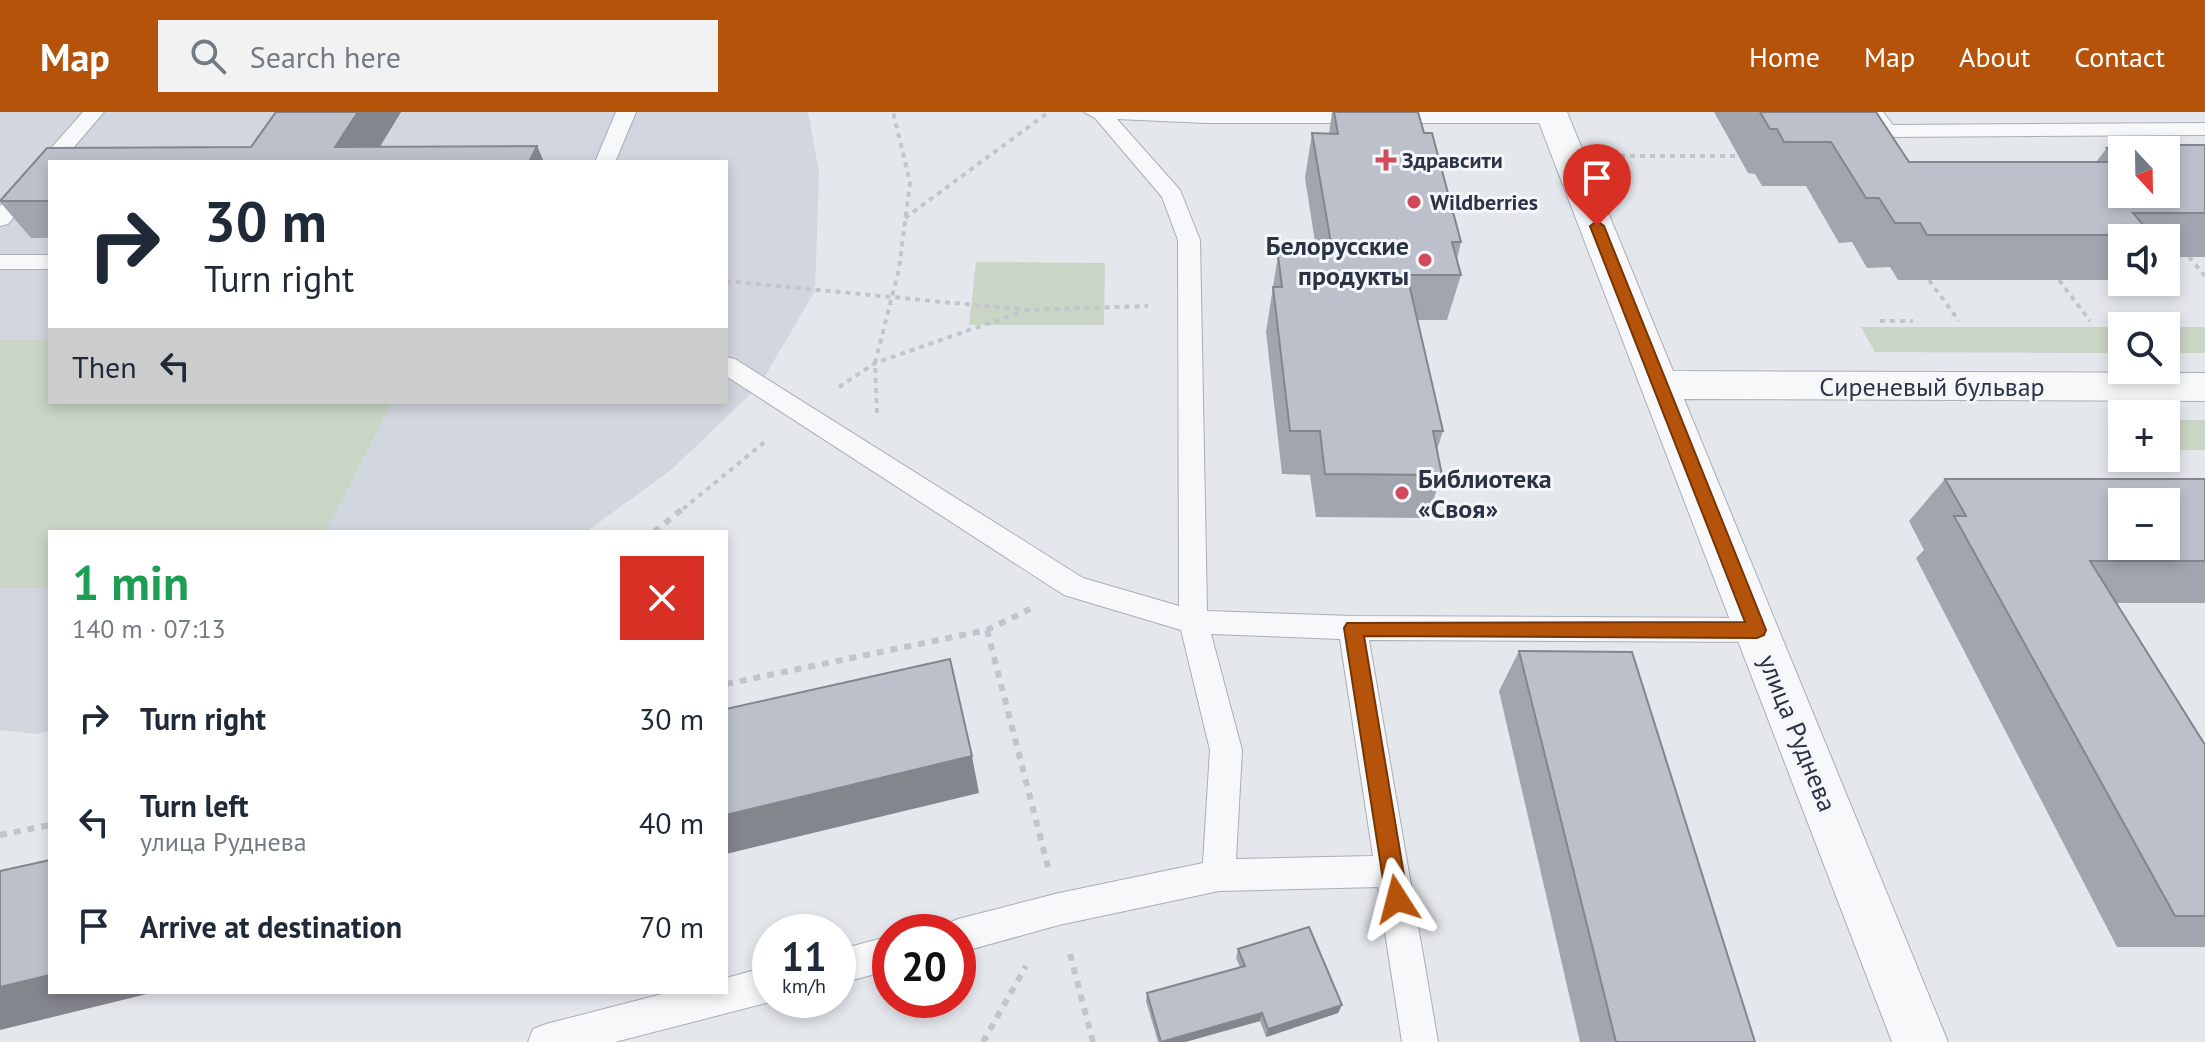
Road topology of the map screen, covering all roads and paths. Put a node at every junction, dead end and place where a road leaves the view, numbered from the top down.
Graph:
1 (94, 112) edge
2 (626, 112) edge
3 (893, 112) edge
4 (1049, 112) edge
5 (1873, 112) edge
6 (2189, 112) edge
7 (1098, 113) edge
8 (1206, 114) edge
9 (1552, 115) edge
10 (2205, 129) edge
11 (1620, 156) dead end
12 (1739, 156) dead end
13 (52, 160) edge
14 (606, 160) edge
15 (48, 164) edge
16 (0, 219) edge
17 (904, 219) junction
18 (2189, 257) edge
19 (0, 262) edge
20 (48, 262) edge
21 (2205, 276) edge
22 (1929, 280) edge
23 (2059, 280) edge
24 (728, 281) edge
25 (891, 299) junction
26 (1189, 304) junction
27 (1880, 321) dead end
28 (1913, 321) dead end
29 (1959, 321) dead end
30 (2090, 321) dead end
31 (728, 366) edge
32 (1660, 385) junction
33 (2205, 387) edge
34 (878, 462) junction
35 (1074, 587) junction
36 (1193, 622) junction
37 (1353, 628) junction
38 (987, 630) junction
39 (1757, 630) junction
40 (728, 684) edge
41 (48, 825) edge
42 (0, 835) edge
43 (1392, 871) junction
44 (1219, 875) junction
45 (1059, 909) junction
46 (976, 931) edge
47 (752, 989) edge
48 (546, 1042) edge
49 (983, 1042) edge
50 (1093, 1042) edge
51 (1420, 1042) edge
52 (1920, 1042) edge

1 - 13 lane
2 - 14 lane
3 - 17 path
4 - 17 path
5 - 10 lane
6 - 10 lane
7 - 8 lane
7 - 26 lane
8 - 9 lane
9 - 32 street, улица Руднева
11 - 12 path
15 - 16 lane
17 - 25 path
18 - 21 path
19 - 20 lane
22 - 29 path
23 - 30 path
24 - 25 path
25 - 26 path
25 - 34 path
26 - 36 lane
27 - 28 path
31 - 34 lane
32 - 33 street, Сиреневый бульвар
32 - 39 street, улица Руднева
34 - 35 lane
35 - 36 lane
35 - 38 path
36 - 37 lane
36 - 44 lane
37 - 39 lane
37 - 43 lane
38 - 40 path
38 - 45 path
39 - 52 street, улица Руднева
41 - 42 path
43 - 44 lane
43 - 51 lane
44 - 45 lane
45 - 46 lane
45 - 49 path
45 - 50 path
47 - 48 lane

